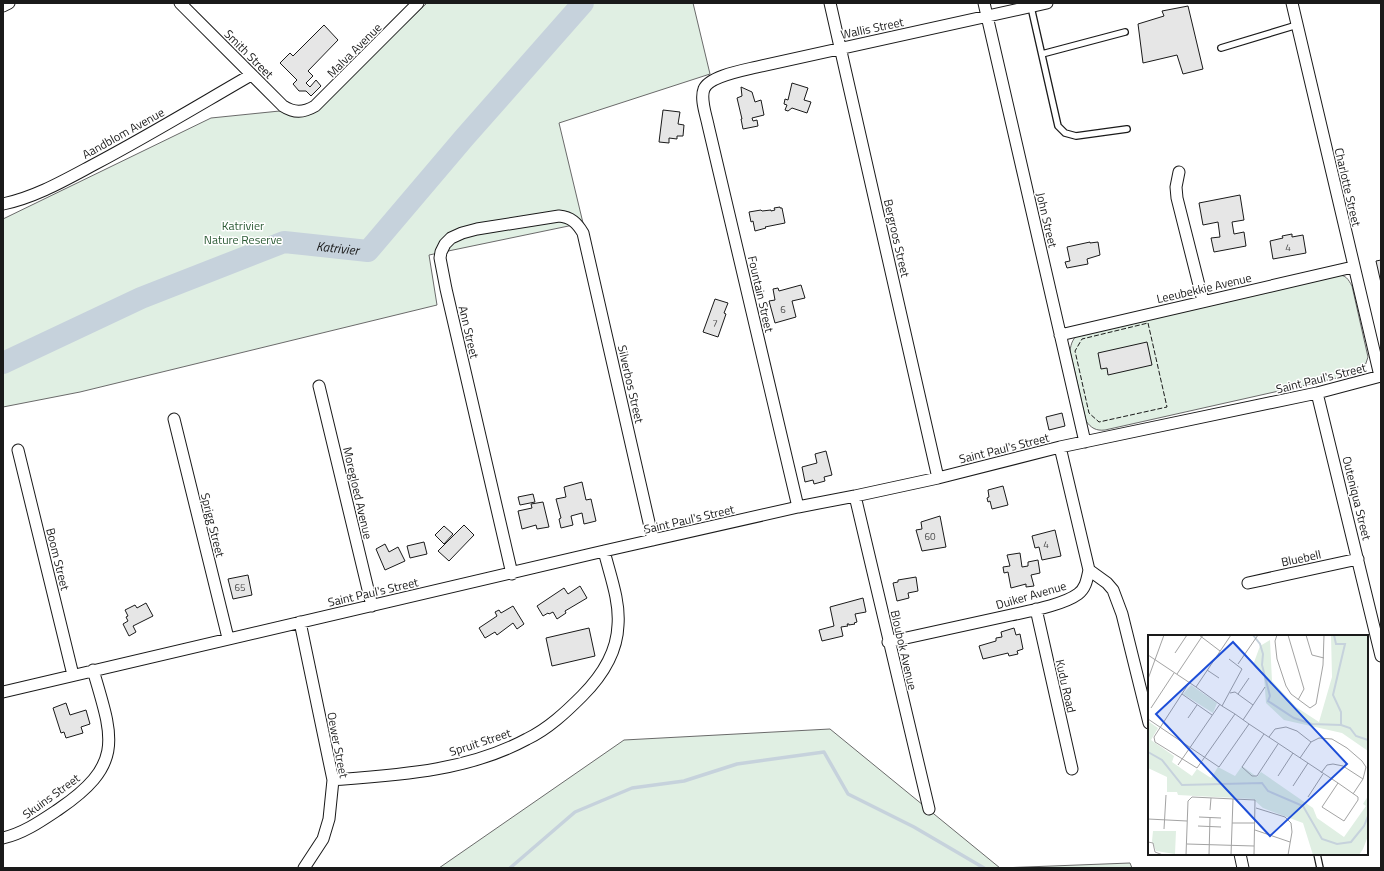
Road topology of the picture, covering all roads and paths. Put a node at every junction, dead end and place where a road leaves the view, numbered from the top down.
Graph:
1 (9, 3) edge
2 (180, 3) edge
3 (418, 3) edge
4 (830, 3) edge
5 (984, 3) edge
6 (1047, 3) edge
7 (1292, 3) edge
8 (3, 6) edge
9 (1031, 7) junction
10 (987, 17) junction
11 (1297, 25) junction
12 (1125, 32) dead end
13 (840, 48) junction
14 (1222, 48) dead end
15 (1042, 54) junction
16 (252, 76) junction
17 (705, 87) joint
18 (305, 111) joint
19 (1127, 129) dead end
20 (1179, 172) dead end
21 (3, 204) edge
22 (583, 233) joint
23 (1354, 266) junction
24 (1203, 301) junction
25 (1060, 335) junction
26 (1380, 376) edge
27 (319, 386) dead end
28 (1317, 393) junction
29 (174, 418) dead end
30 (1085, 442) junction
31 (1060, 447) junction
32 (18, 450) dead end
33 (938, 478) junction
34 (855, 496) junction
35 (798, 507) junction
36 (653, 540) junction
37 (604, 551) junction
38 (1358, 559) junction
39 (1089, 570) junction
40 (512, 574) junction
41 (1248, 583) dead end
42 (372, 606) junction
43 (1036, 609) junction
44 (300, 622) junction
45 (228, 638) junction
46 (888, 642) junction
47 (1381, 656) edge
48 (93, 670) junction
49 (73, 675) junction
50 (3, 692) edge
51 (1148, 719) edge
52 (1072, 769) dead end
53 (333, 780) junction
54 (929, 809) dead end
55 (3, 838) edge
56 (1240, 855) edge
57 (1317, 855) edge
58 (304, 868) edge
59 (1243, 868) edge
60 (1320, 868) edge

1 - 8 street
2 - 16 street, Smith Street
3 - 18 street, Malva Avenue
4 - 13 street, Bergroos Street
5 - 10 street, John Street
6 - 9 street, Wallis Street
7 - 11 street, Charlotte Street
9 - 10 street, Wallis Street
9 - 15 lane
10 - 13 street, Wallis Street
10 - 25 street, John Street
11 - 14 lane
11 - 23 street, Charlotte Street
12 - 15 lane
13 - 17 street, Wallis Street
13 - 33 street, Bergroos Street
15 - 19 lane
16 - 18 street, Smith Street
16 - 21 street, Aandblom Avenue
17 - 35 street, Fountain Street
20 - 24 street
22 - 36 street, Silverbos Street
22 - 40 street, Ann Street
23 - 24 street, Leeubekkie Avenue
23 - 26 street, Charlotte Street
24 - 25 street, Leeubekkie Avenue
25 - 30 street, John Street
26 - 28 street, Saint Paul's Street
27 - 42 street, Moregloed Avenue
28 - 30 street, Saint Paul's Street
28 - 38 street, Outeniqua Street
29 - 45 street, Sprigg Street
30 - 31 street, Saint Paul's Street
31 - 33 street, Saint Paul's Street
31 - 39 street
32 - 49 street, Boom Street
33 - 34 street, Saint Paul's Street
34 - 35 street, Saint Paul's Street
34 - 46 street, Bloubok Avenue
35 - 36 street, Saint Paul's Street
36 - 37 street, Saint Paul's Street
37 - 40 street, Saint Paul's Street
37 - 53 street, Spruit Street
38 - 41 street, Bluebell
38 - 47 street, Outeniqua Street
39 - 43 street, Duiker Avenue
39 - 51 street
40 - 42 street, Saint Paul's Street
42 - 44 street, Saint Paul's Street
43 - 46 street, Duiker Avenue
43 - 52 street, Kudu Road
44 - 45 street, Saint Paul's Street
44 - 53 street, Oewer Street
45 - 48 street, Saint Paul's Street
46 - 54 street, Bloubok Avenue
48 - 49 street, Saint Paul's Street
48 - 55 street, Skuins Street
49 - 50 street, Saint Paul's Street
53 - 58 street, Oewer Street
56 - 59 street
57 - 60 lane

